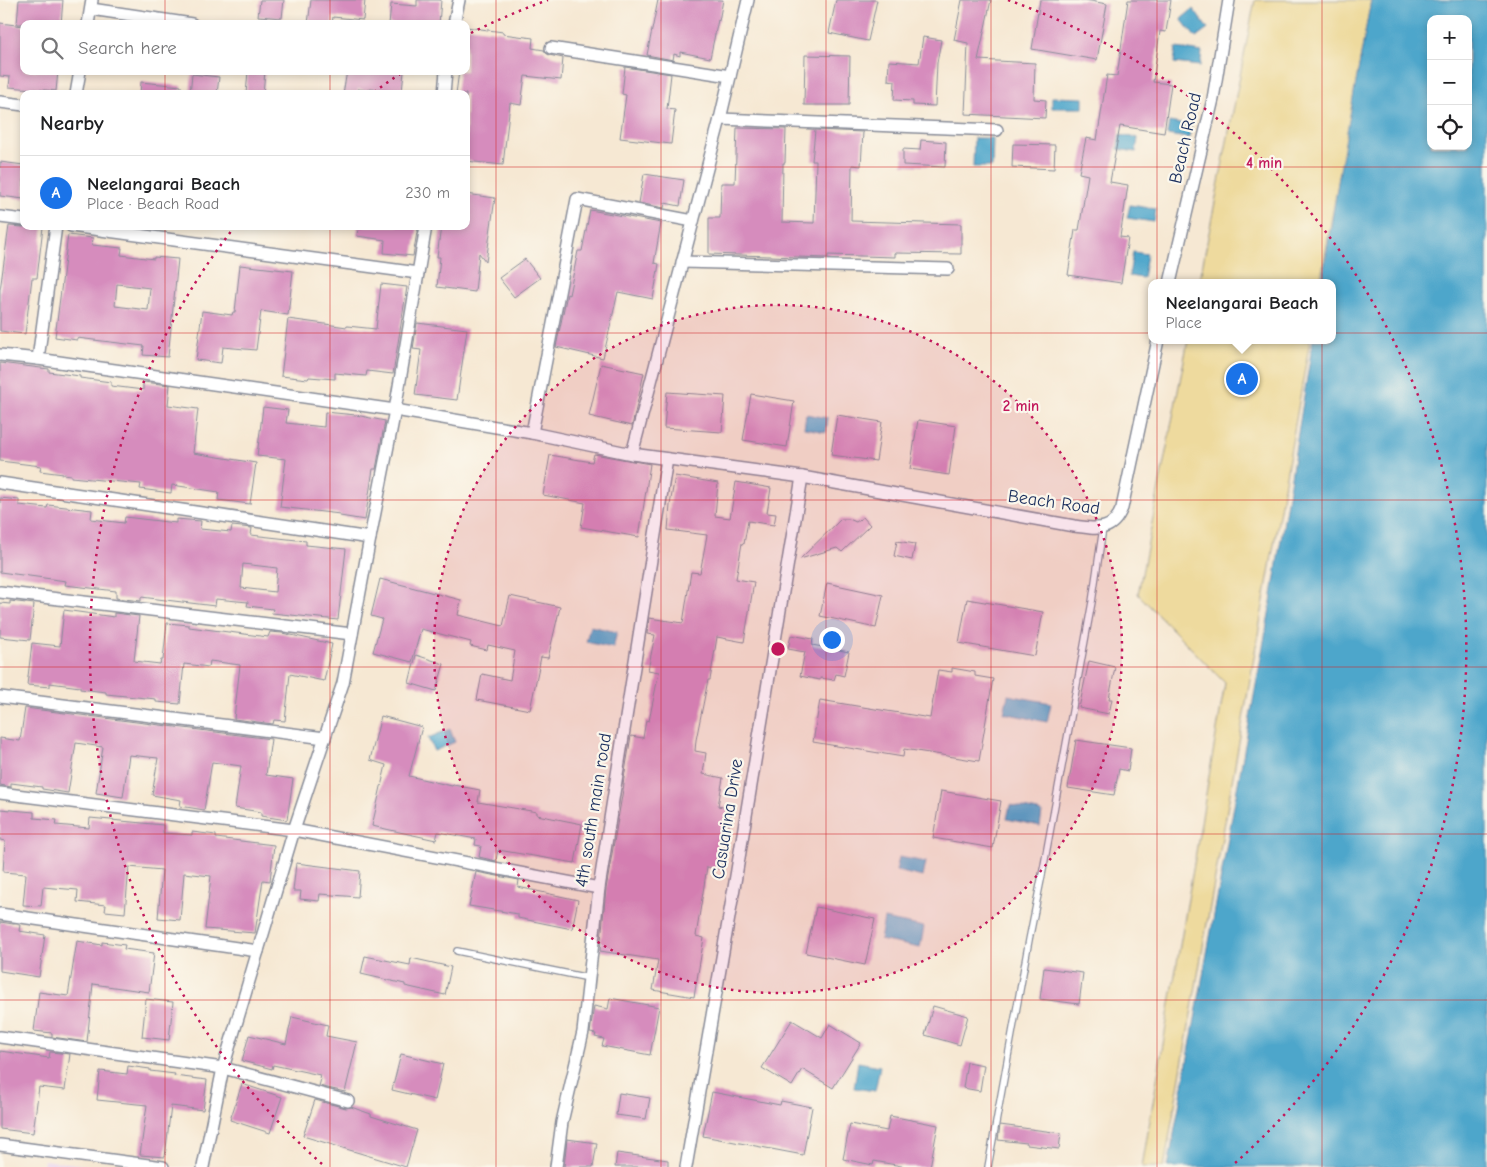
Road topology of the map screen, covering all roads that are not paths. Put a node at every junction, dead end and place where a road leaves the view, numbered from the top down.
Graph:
1 (459, 0) edge
2 (748, 0) edge
3 (1229, 0) edge
4 (91, 5) edge
5 (89, 20) edge
6 (171, 20) edge
7 (455, 20) edge
8 (551, 48) dead end
9 (79, 75) edge
10 (446, 75) edge
11 (730, 76) junction
12 (77, 90) edge
13 (444, 90) edge
14 (0, 102) edge
15 (20, 104) edge
16 (720, 119) junction
17 (997, 130) dead end
18 (0, 217) edge
19 (20, 220) edge
20 (693, 221) junction
21 (55, 230) edge
22 (100, 230) edge
23 (425, 230) edge
24 (682, 262) junction
25 (948, 269) dead end
26 (418, 274) junction
27 (1171, 279) edge
28 (1157, 344) edge
29 (0, 355) edge
30 (38, 359) junction
31 (395, 410) junction
32 (532, 433) junction
33 (632, 454) junction
34 (667, 459) junction
35 (802, 477) junction
36 (0, 483) edge
37 (1104, 528) junction
38 (370, 538) junction
39 (0, 592) edge
40 (352, 634) junction
41 (0, 697) edge
42 (325, 738) junction
43 (0, 793) edge
44 (294, 830) junction
45 (598, 888) junction
46 (0, 914) edge
47 (258, 951) junction
48 (458, 951) dead end
49 (589, 978) junction
50 (0, 1038) edge
51 (223, 1068) junction
52 (348, 1101) dead end
53 (0, 1146) edge
54 (163, 1167) edge
55 (203, 1167) edge
56 (556, 1167) edge
57 (686, 1167) edge
58 (988, 1167) edge

1 - 7 street
2 - 11 street
3 - 27 street, Beach Road
4 - 5 street
4 - 6 street
8 - 11 street
9 - 12 street
10 - 13 street
11 - 16 street
14 - 15 street
16 - 17 street
16 - 20 street
18 - 19 street
20 - 24 street
20 - 32 street
21 - 30 street
22 - 26 street
23 - 26 street
24 - 25 street
24 - 33 street
26 - 31 street
28 - 37 street, Beach Road
29 - 30 street, Beach Road
30 - 31 street, Beach Road
31 - 32 street, Beach Road
31 - 38 street
32 - 33 street, Beach Road
33 - 34 street, Beach Road
34 - 35 street, Beach Road
34 - 45 street, 4th south main road
35 - 37 street, Beach Road
35 - 57 street, Casuarina Drive
36 - 38 street
37 - 58 lane
38 - 40 street
39 - 40 street
40 - 42 street
41 - 42 street
42 - 44 street
43 - 44 street
44 - 45 street
44 - 47 street
45 - 49 street, 4th south main road
46 - 47 street
47 - 51 street
48 - 49 lane
49 - 56 street, 4th south main road
50 - 51 street
51 - 52 street
51 - 55 street
53 - 54 street

